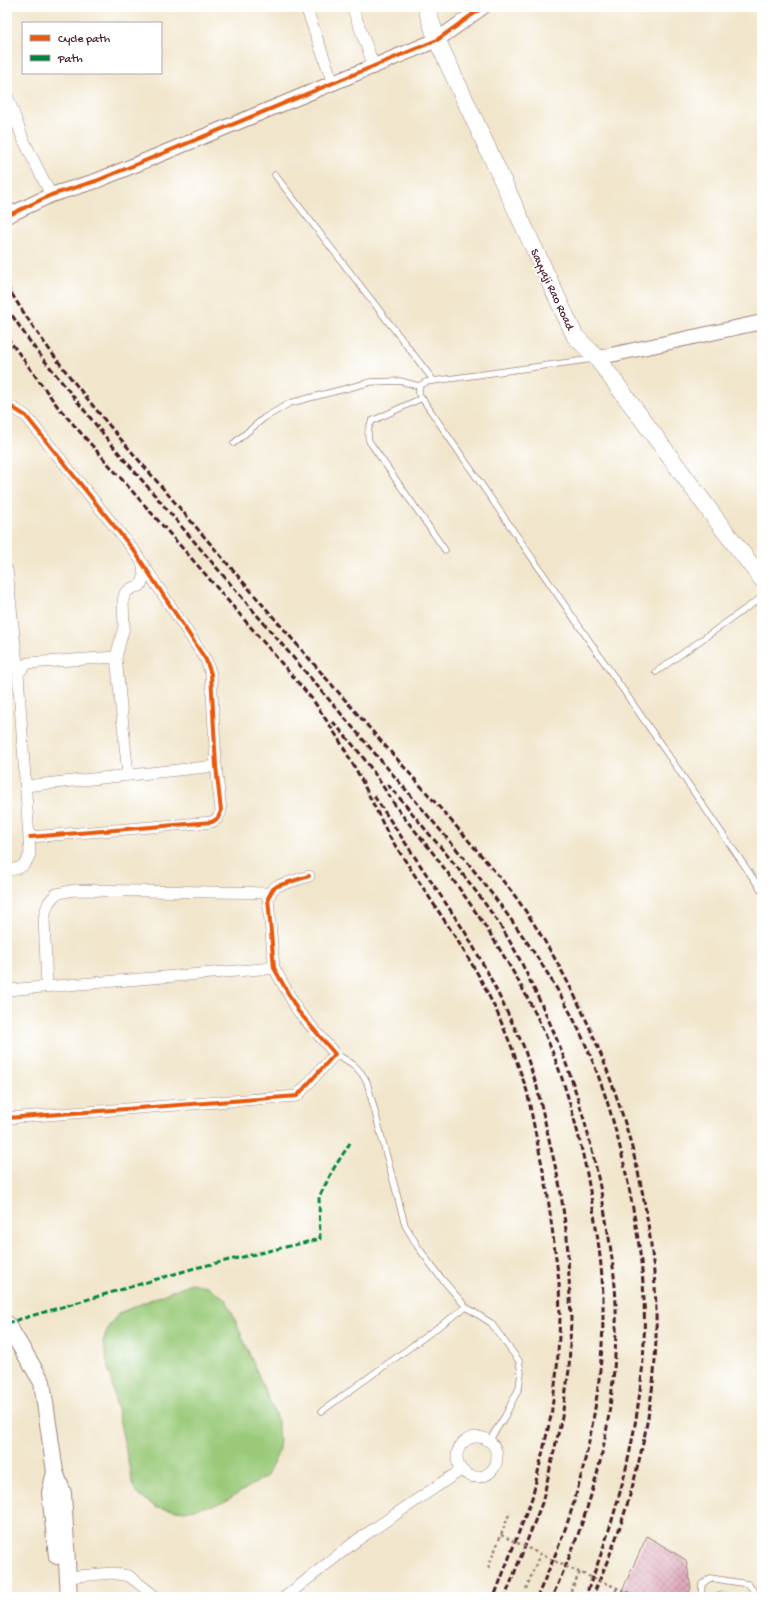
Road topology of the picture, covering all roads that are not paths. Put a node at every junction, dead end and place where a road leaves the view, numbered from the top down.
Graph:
1 (306, 7) edge
2 (352, 7) edge
3 (426, 7) edge
4 (483, 7) edge
5 (437, 40) junction
6 (374, 66) junction
7 (333, 83) junction
8 (7, 95) edge
9 (275, 175) dead end
10 (51, 195) junction
11 (7, 216) edge
12 (762, 322) edge
13 (597, 358) junction
14 (434, 381) junction
15 (419, 386) junction
16 (422, 398) junction
17 (7, 404) edge
18 (234, 443) dead end
19 (445, 550) dead end
20 (143, 563) junction
21 (7, 570) edge
22 (762, 579) edge
23 (762, 597) edge
24 (116, 657) junction
25 (656, 672) dead end
26 (18, 673) junction
27 (216, 766) junction
28 (128, 775) junction
29 (25, 786) junction
30 (30, 837) junction
31 (7, 870) edge
32 (309, 876) dead end
33 (762, 891) edge
34 (270, 893) junction
35 (274, 968) junction
36 (47, 987) junction
37 (7, 990) edge
38 (335, 1054) junction
39 (7, 1118) edge
40 (466, 1307) junction
41 (7, 1324) edge
42 (322, 1411) dead end
43 (489, 1441) junction
44 (461, 1470) junction
45 (55, 1472) junction
46 (68, 1577) junction
47 (59, 1597) edge
48 (69, 1597) edge
49 (156, 1597) edge
50 (286, 1597) edge
51 (701, 1597) edge
52 (716, 1597) edge
53 (729, 1597) edge
54 (759, 1597) edge

1 - 7 street
2 - 6 street
3 - 5 main road, Sayyaji Rao Road
4 - 5 street
5 - 6 street
5 - 13 main road, Sayyaji Rao Road
6 - 7 street
7 - 10 street
8 - 10 street
9 - 14 lane
10 - 11 street
12 - 13 street
13 - 14 lane
13 - 22 main road, Sayyaji Rao Road
14 - 15 lane
15 - 16 lane
15 - 18 lane
16 - 19 lane
16 - 33 lane
17 - 20 street
20 - 24 street
20 - 27 street
21 - 26 street
23 - 25 lane
24 - 26 street
24 - 28 street
26 - 29 street
27 - 28 street
27 - 30 street
28 - 29 street
29 - 30 street
30 - 31 street
32 - 34 street
34 - 35 street
34 - 36 street
35 - 36 street
35 - 38 street
36 - 37 street
38 - 39 street
38 - 40 lane
40 - 42 lane
40 - 43 lane
41 - 45 main road
43 - 44 street
43 - 44 street
44 - 50 street
45 - 46 main road
45 - 47 main road
46 - 48 main road
46 - 49 street
51 - 54 lane
52 - 53 lane

